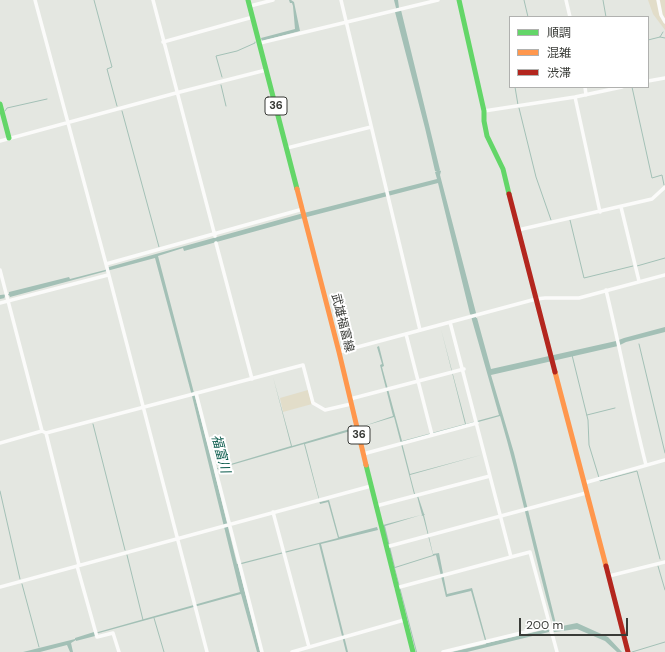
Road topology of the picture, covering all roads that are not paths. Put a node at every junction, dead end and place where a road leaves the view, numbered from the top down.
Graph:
1 (35, 0) edge
2 (153, 0) edge
3 (273, 0) edge
4 (341, 0) edge
5 (438, 0) edge
6 (459, 0) edge
7 (566, 0) edge
8 (658, 0) edge
9 (249, 3) edge
10 (570, 16) edge
11 (253, 17) junction
12 (346, 21) junction
13 (665, 22) edge
14 (164, 42) junction
15 (260, 43) junction
16 (266, 70) junction
17 (665, 78) edge
18 (649, 81) edge
19 (584, 88) edge
20 (618, 88) edge
21 (176, 92) junction
22 (586, 95) junction
23 (575, 97) junction
24 (0, 104) edge
25 (484, 111) junction
26 (67, 122) junction
27 (371, 127) junction
28 (9, 138) junction
29 (0, 141) edge
30 (287, 148) junction
31 (665, 187) edge
32 (621, 207) junction
33 (303, 211) junction
34 (600, 212) junction
35 (518, 230) junction
36 (214, 235) junction
37 (216, 243) dead end
38 (0, 270) edge
39 (107, 270) junction
40 (665, 275) edge
41 (639, 281) junction
42 (606, 290) junction
43 (7, 297) junction
44 (536, 299) junction
45 (0, 303) edge
46 (450, 322) junction
47 (420, 330) junction
48 (406, 334) junction
49 (339, 352) junction
50 (464, 369) junction
51 (252, 379) junction
52 (418, 381) junction
53 (196, 394) junction
54 (351, 402) junction
55 (143, 407) junction
56 (476, 422) junction
57 (44, 432) junction
58 (432, 434) junction
59 (0, 443) edge
60 (364, 454) junction
61 (665, 460) edge
62 (646, 465) junction
63 (490, 476) junction
64 (584, 483) junction
65 (371, 486) junction
66 (586, 493) junction
67 (376, 506) junction
68 (273, 512) junction
69 (500, 516) junction
70 (229, 524) junction
71 (177, 539) junction
72 (388, 546) junction
73 (511, 557) junction
74 (665, 562) edge
75 (78, 566) junction
76 (609, 576) junction
77 (0, 587) edge
78 (398, 587) junction
79 (404, 620) junction
80 (550, 629) junction
81 (309, 647) junction
82 (119, 652) edge
83 (207, 652) edge
84 (262, 652) edge
85 (292, 652) edge
86 (413, 652) edge
87 (443, 652) edge
88 (556, 652) edge
89 (628, 652) edge

1 - 26 street
2 - 14 street
3 - 9 street
4 - 12 street
5 - 12 street
6 - 25 street
7 - 10 street
8 - 13 street
9 - 11 street, 武雄福富線 / 36
11 - 14 street
11 - 15 street, 武雄福富線 / 36
12 - 15 street
12 - 27 street
14 - 21 street
15 - 16 street, 武雄福富線 / 36
16 - 21 street
16 - 30 street, 武雄福富線 / 36
17 - 18 street
19 - 22 street
20 - 22 street
21 - 26 street
21 - 36 street
22 - 23 street
23 - 25 street
23 - 34 street
24 - 28 street
25 - 35 street
26 - 28 street
26 - 39 street
27 - 30 street
27 - 47 street
28 - 29 street
30 - 33 street, 武雄福富線 / 36
31 - 32 street
32 - 34 street
32 - 41 street
33 - 36 street
33 - 49 street, 武雄福富線 / 36
34 - 35 street
35 - 44 street
36 - 39 street
37 - 51 street
38 - 43 street
39 - 43 street
39 - 55 street
40 - 41 street
41 - 42 street
42 - 44 street
42 - 62 street
43 - 45 street
43 - 57 street
44 - 46 street
44 - 64 street
46 - 47 street
46 - 50 street
47 - 48 street
48 - 49 street
48 - 52 street
49 - 54 street, 武雄福富線 / 36
50 - 52 street
50 - 56 street
51 - 53 street
51 - 54 street
52 - 54 street
52 - 58 street
53 - 55 street
53 - 70 street
54 - 60 street, 武雄福富線 / 36
55 - 57 street
55 - 71 street
56 - 58 street
56 - 63 street
57 - 59 street
57 - 75 street
58 - 60 street
60 - 65 street, 武雄福富線 / 36
61 - 62 street
62 - 64 street
63 - 67 street
63 - 69 street
64 - 66 street
65 - 67 street, 武雄福富線 / 36
65 - 68 street
66 - 69 street
66 - 76 street
67 - 72 street, 武雄福富線 / 36
68 - 70 street
68 - 81 street
69 - 72 street
69 - 73 street
70 - 71 street
70 - 84 street
71 - 75 street
71 - 83 street
72 - 78 street, 武雄福富線 / 36
73 - 78 street
73 - 80 street
74 - 76 street
75 - 77 street
75 - 82 street
76 - 89 street
78 - 79 street, 武雄福富線 / 36
79 - 81 street
79 - 86 street, 武雄福富線 / 36
80 - 87 street
80 - 88 street
81 - 85 street

